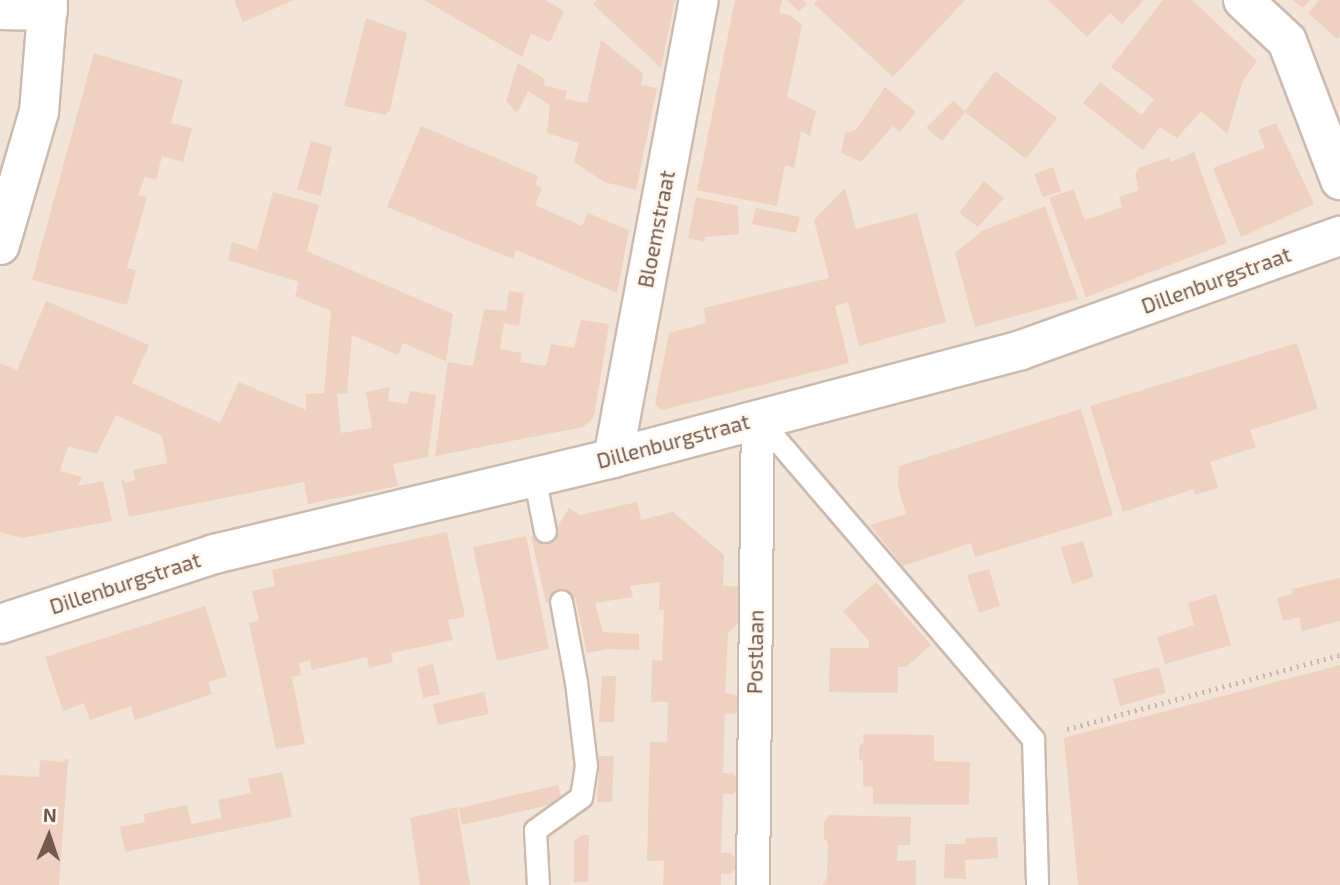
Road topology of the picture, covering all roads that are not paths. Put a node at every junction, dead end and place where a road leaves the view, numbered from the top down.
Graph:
1 (699, 0) edge
2 (1242, 0) edge
3 (48, 6) edge
4 (0, 10) edge
5 (1340, 180) edge
6 (1340, 236) edge
7 (0, 246) edge
8 (758, 418) junction
9 (613, 458) junction
10 (534, 476) junction
11 (545, 531) dead end
12 (561, 601) dead end
13 (0, 624) edge
14 (538, 885) edge
15 (753, 885) edge
16 (1037, 885) edge

1 - 9 street, Bloemstraat
2 - 5 street
3 - 4 street
3 - 7 street
6 - 8 street, Dillenburgstraat
8 - 9 street, Dillenburgstraat
8 - 15 street, Postlaan
8 - 16 lane
9 - 10 street, Dillenburgstraat
10 - 11 lane
10 - 13 street, Dillenburgstraat
12 - 14 lane

